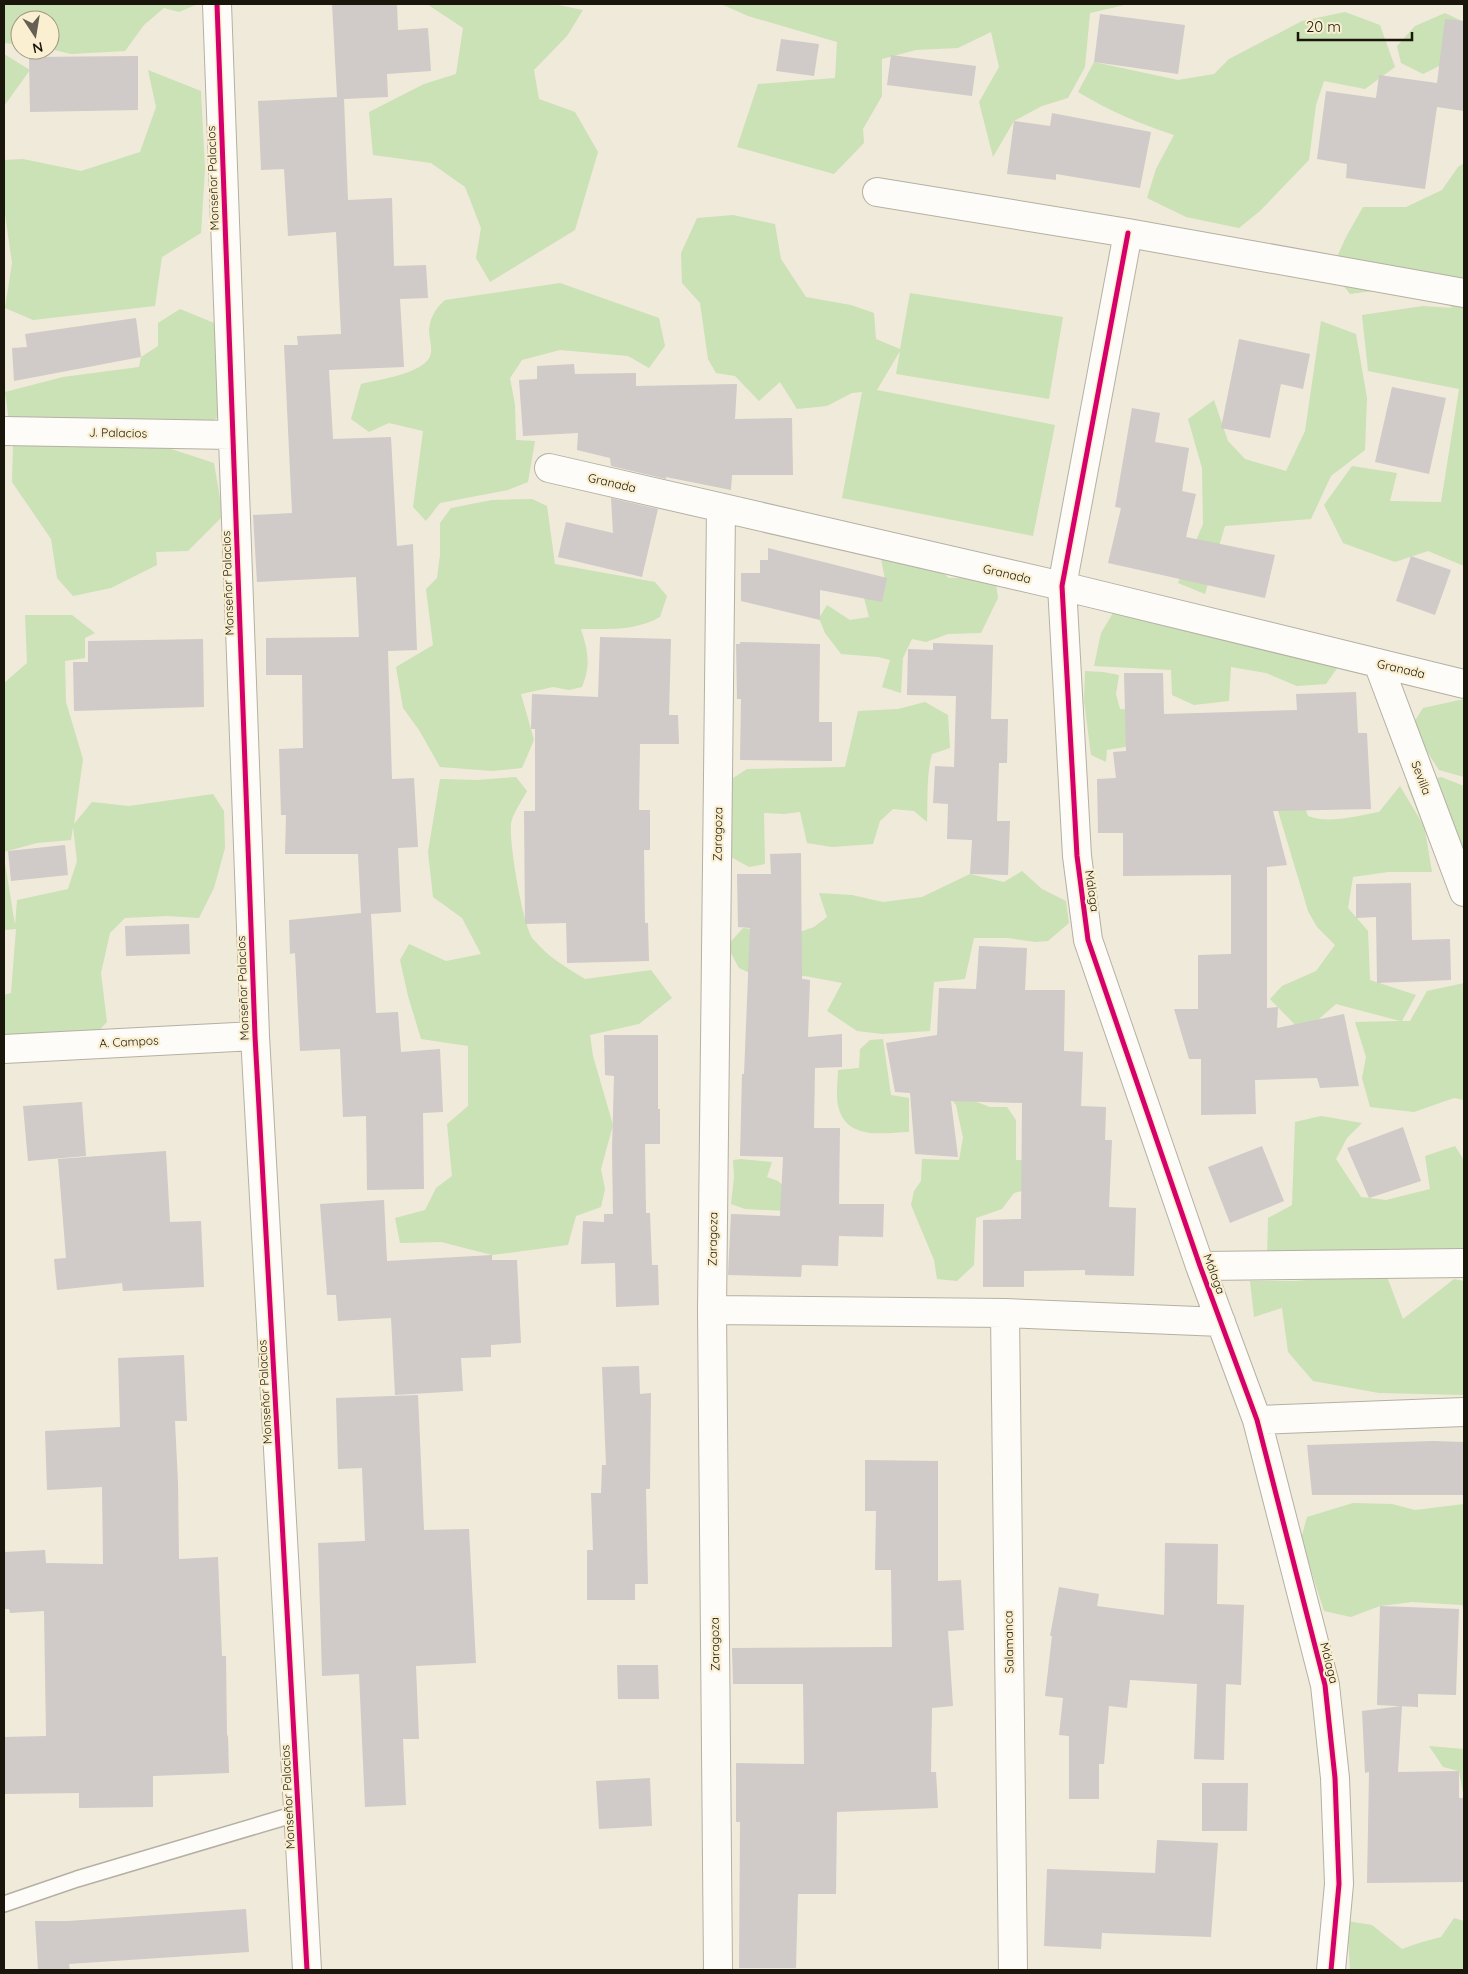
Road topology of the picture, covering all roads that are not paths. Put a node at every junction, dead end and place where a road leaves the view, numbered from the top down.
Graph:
1 (217, 4) edge
2 (877, 192) dead end
3 (1128, 234) junction
4 (1464, 293) edge
5 (4, 431) edge
6 (232, 436) junction
7 (549, 468) dead end
8 (721, 509) junction
9 (1062, 586) junction
10 (1378, 663) junction
11 (1464, 684) edge
12 (1464, 892) edge
13 (255, 1036) junction
14 (4, 1049) edge
15 (1464, 1263) edge
16 (1200, 1266) junction
17 (712, 1310) junction
18 (1005, 1313) junction
19 (1221, 1322) junction
20 (1464, 1412) edge
21 (1257, 1420) junction
22 (299, 1813) junction
23 (4, 1904) edge
24 (307, 1970) edge
25 (718, 1970) edge
26 (1013, 1970) edge
27 (1331, 1970) edge

1 - 6 street, Monseñor Palacios
2 - 3 street
3 - 4 street
3 - 9 street, Málaga
5 - 6 street, J. Palacios
6 - 13 street, Monseñor Palacios
7 - 8 street, Granada
8 - 9 street, Granada
8 - 17 street, Zaragoza
9 - 10 street, Granada
9 - 16 street, Málaga
10 - 11 street, Granada
10 - 12 street, Sevilla
13 - 14 street, A. Campos
13 - 22 street, Monseñor Palacios
15 - 16 street
16 - 19 street, Málaga
17 - 18 street
17 - 25 street, Zaragoza
18 - 19 street
18 - 26 street, Salamanca
19 - 21 street, Málaga
20 - 21 street
21 - 27 street, Málaga
22 - 23 lane
22 - 24 street, Monseñor Palacios

